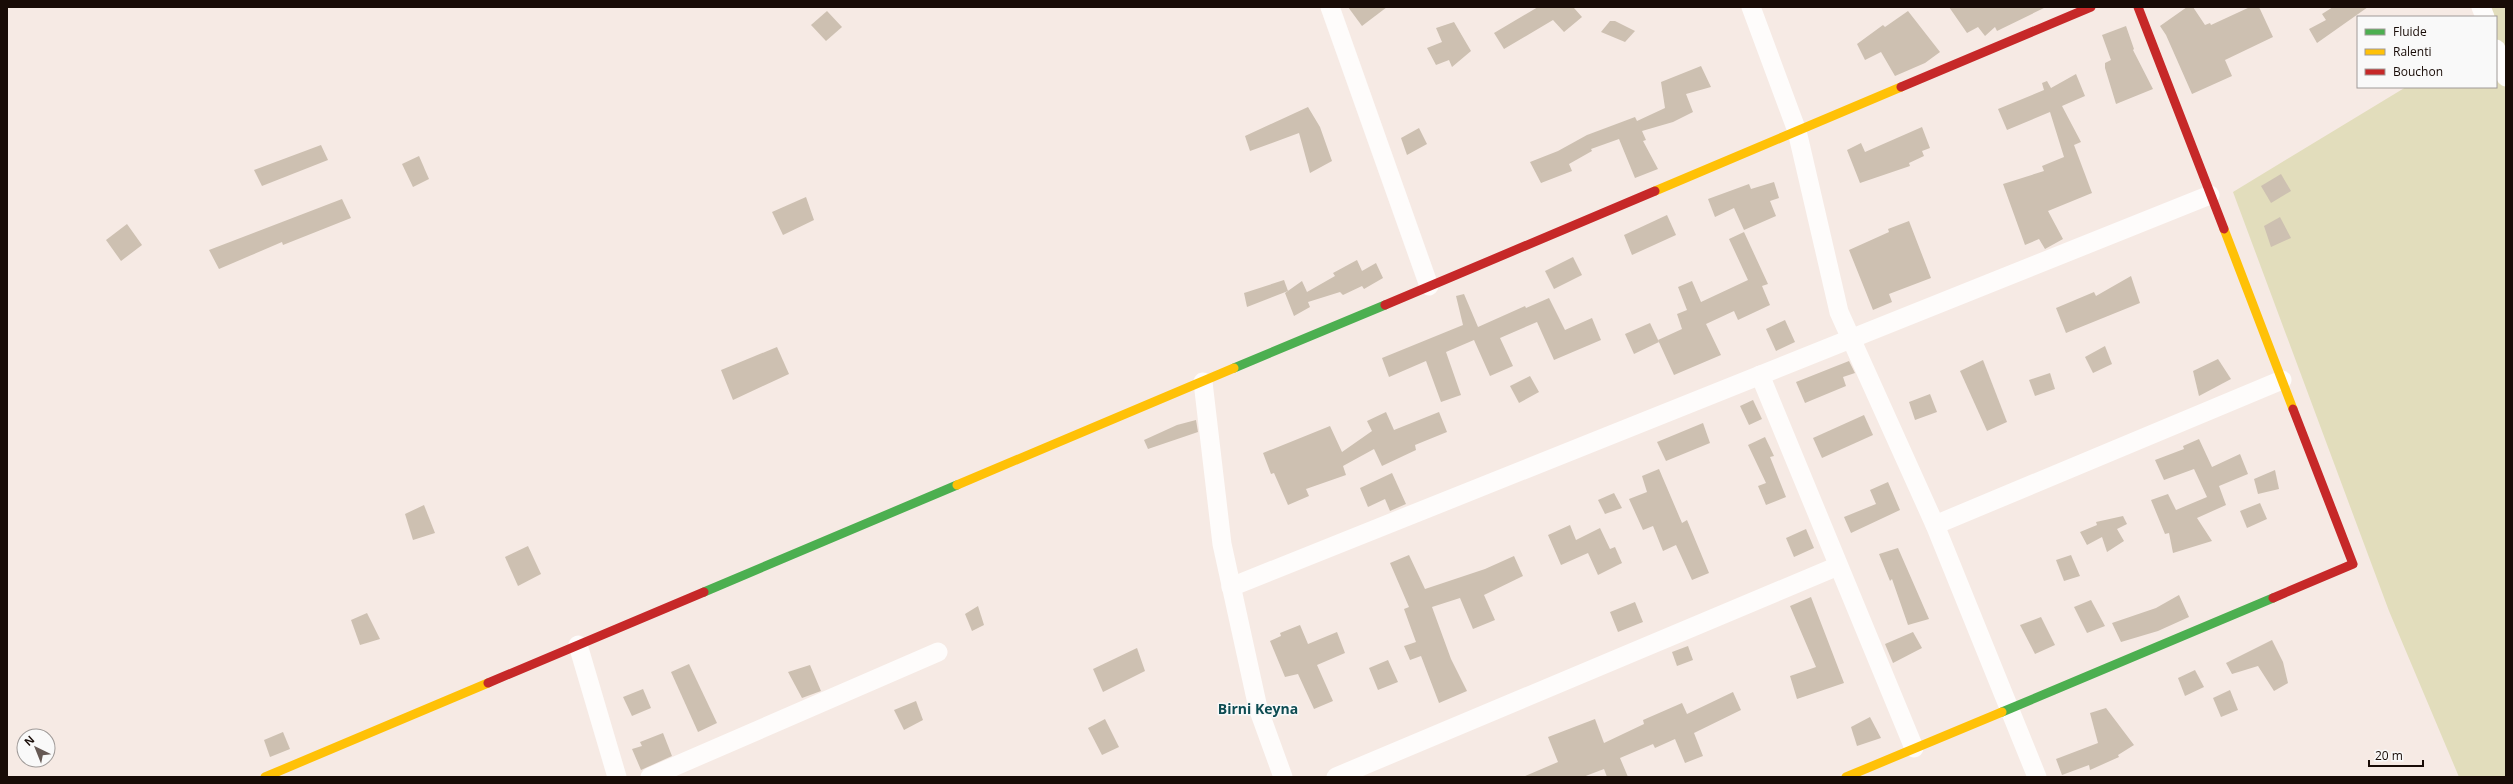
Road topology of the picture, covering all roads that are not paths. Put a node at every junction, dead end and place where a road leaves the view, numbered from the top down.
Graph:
1 (1330, 7) edge
2 (1751, 7) edge
3 (2091, 7) edge
4 (2138, 7) edge
5 (2497, 52) edge
6 (2506, 77) edge
7 (1797, 131) junction
8 (2210, 195) junction
9 (1430, 286) junction
10 (1851, 338) junction
11 (1760, 375) junction
12 (2282, 380) junction
13 (1202, 382) junction
14 (1935, 525) junction
15 (1838, 566) junction
16 (1231, 587) junction
17 (578, 645) junction
18 (938, 652) dead end
19 (2010, 708) junction
20 (1914, 748) junction
21 (265, 777) edge
22 (617, 777) edge
23 (650, 777) edge
24 (1282, 777) edge
25 (1336, 777) edge
26 (1846, 777) edge
27 (2038, 777) edge

1 - 9 street
2 - 7 street
3 - 7 main road
4 - 8 main road
5 - 6 street
7 - 9 main road
7 - 10 street
8 - 10 street
8 - 12 main road
9 - 13 main road
10 - 11 street
10 - 14 street
11 - 15 street
11 - 16 street
12 - 14 street
12 - 19 main road
13 - 16 street
13 - 17 main road
14 - 19 street
15 - 20 street
15 - 25 street
16 - 24 street
17 - 21 main road
17 - 22 street
18 - 23 street
19 - 20 main road
19 - 27 street
20 - 26 main road

